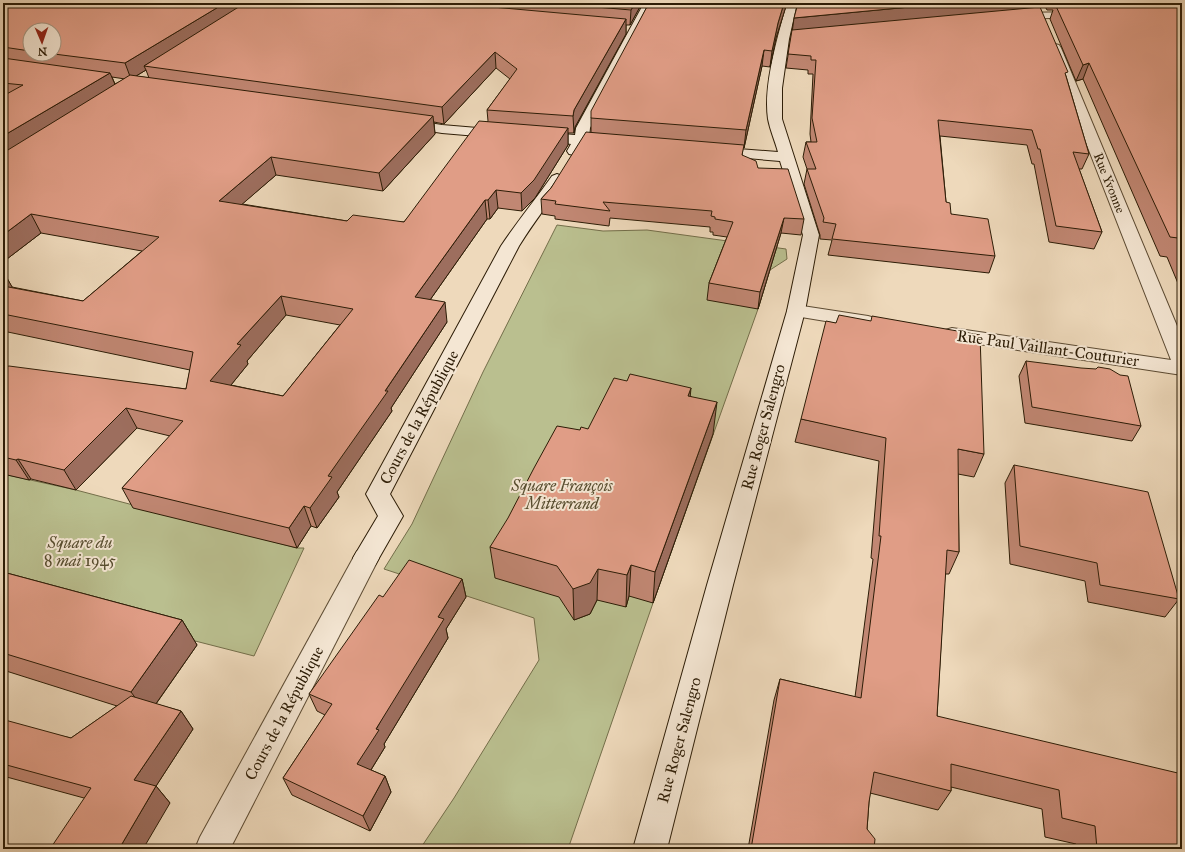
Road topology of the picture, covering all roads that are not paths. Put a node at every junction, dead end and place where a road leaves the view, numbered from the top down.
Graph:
1 (649, 3) edge
2 (792, 3) edge
3 (1039, 9) edge
4 (1092, 15) edge
5 (1004, 17) edge
6 (394, 122) edge
7 (581, 140) junction
8 (624, 144) edge
9 (702, 150) edge
10 (788, 157) junction
11 (796, 311) junction
12 (883, 325) edge
13 (930, 331) edge
14 (1182, 362) edge
15 (1182, 368) edge
16 (212, 849) edge
17 (650, 849) edge

1 - 7 street
2 - 10 street, Rue Roger Salengro
3 - 4 street
3 - 5 street
3 - 14 street, Rue Yvonne
6 - 7 street
7 - 8 street
7 - 16 street, Cours de la République
9 - 10 street
10 - 11 street, Rue Roger Salengro
11 - 12 street
11 - 17 street, Rue Roger Salengro
13 - 15 street, Rue Paul Vaillant-Couturier

